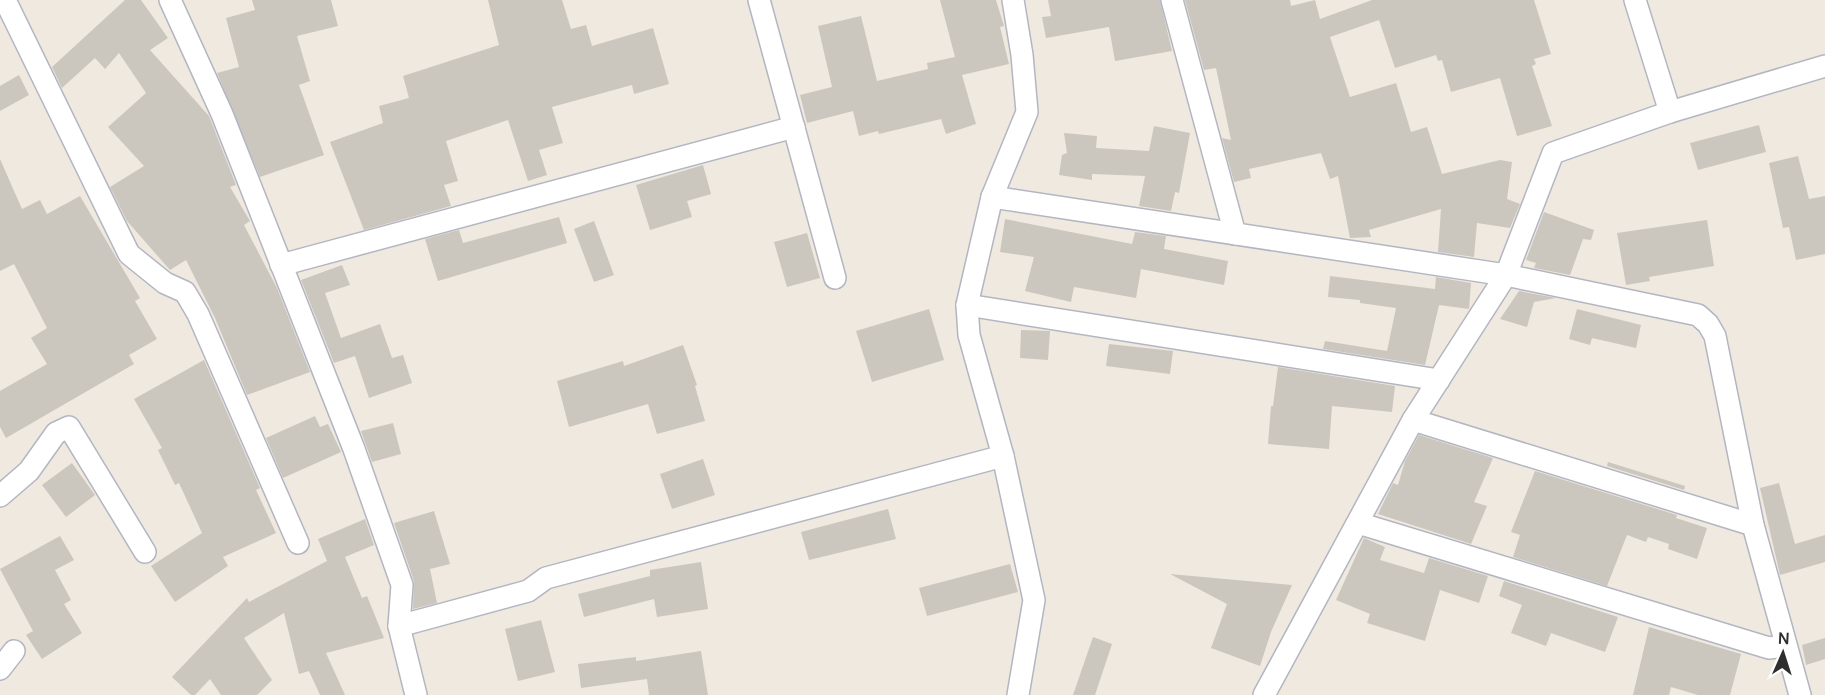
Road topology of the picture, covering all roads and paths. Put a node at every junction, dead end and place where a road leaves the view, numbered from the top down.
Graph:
1 (5, 0) edge
2 (170, 0) edge
3 (759, 0) edge
4 (1013, 0) edge
5 (1172, 0) edge
6 (1635, 0) edge
7 (1825, 66) edge
8 (1670, 112) junction
9 (794, 127) junction
10 (992, 197) junction
11 (1235, 234) junction
12 (281, 265) junction
13 (1506, 275) junction
14 (835, 278) dead end
15 (967, 305) junction
16 (1439, 380) junction
17 (1413, 420) junction
18 (1003, 456) junction
19 (0, 496) edge
20 (1358, 523) junction
21 (1753, 525) junction
22 (297, 543) dead end
23 (145, 552) dead end
24 (399, 626) junction
25 (1786, 646) junction
26 (14, 651) dead end
27 (0, 669) edge
28 (416, 695) edge
29 (1018, 695) edge
30 (1264, 695) edge
31 (1800, 695) edge

1 - 22 street
2 - 12 street
3 - 9 street
4 - 10 street
5 - 11 street
6 - 8 street
7 - 8 street
8 - 13 street
9 - 12 street
9 - 14 street
10 - 11 street
10 - 15 street
11 - 13 street
12 - 24 street
13 - 16 street
13 - 21 street
15 - 16 street
15 - 18 street
16 - 17 street
17 - 20 street
17 - 21 street
18 - 24 street
18 - 29 street
19 - 23 street
20 - 25 street
20 - 30 street
21 - 25 street
24 - 28 street
25 - 31 street
26 - 27 street

